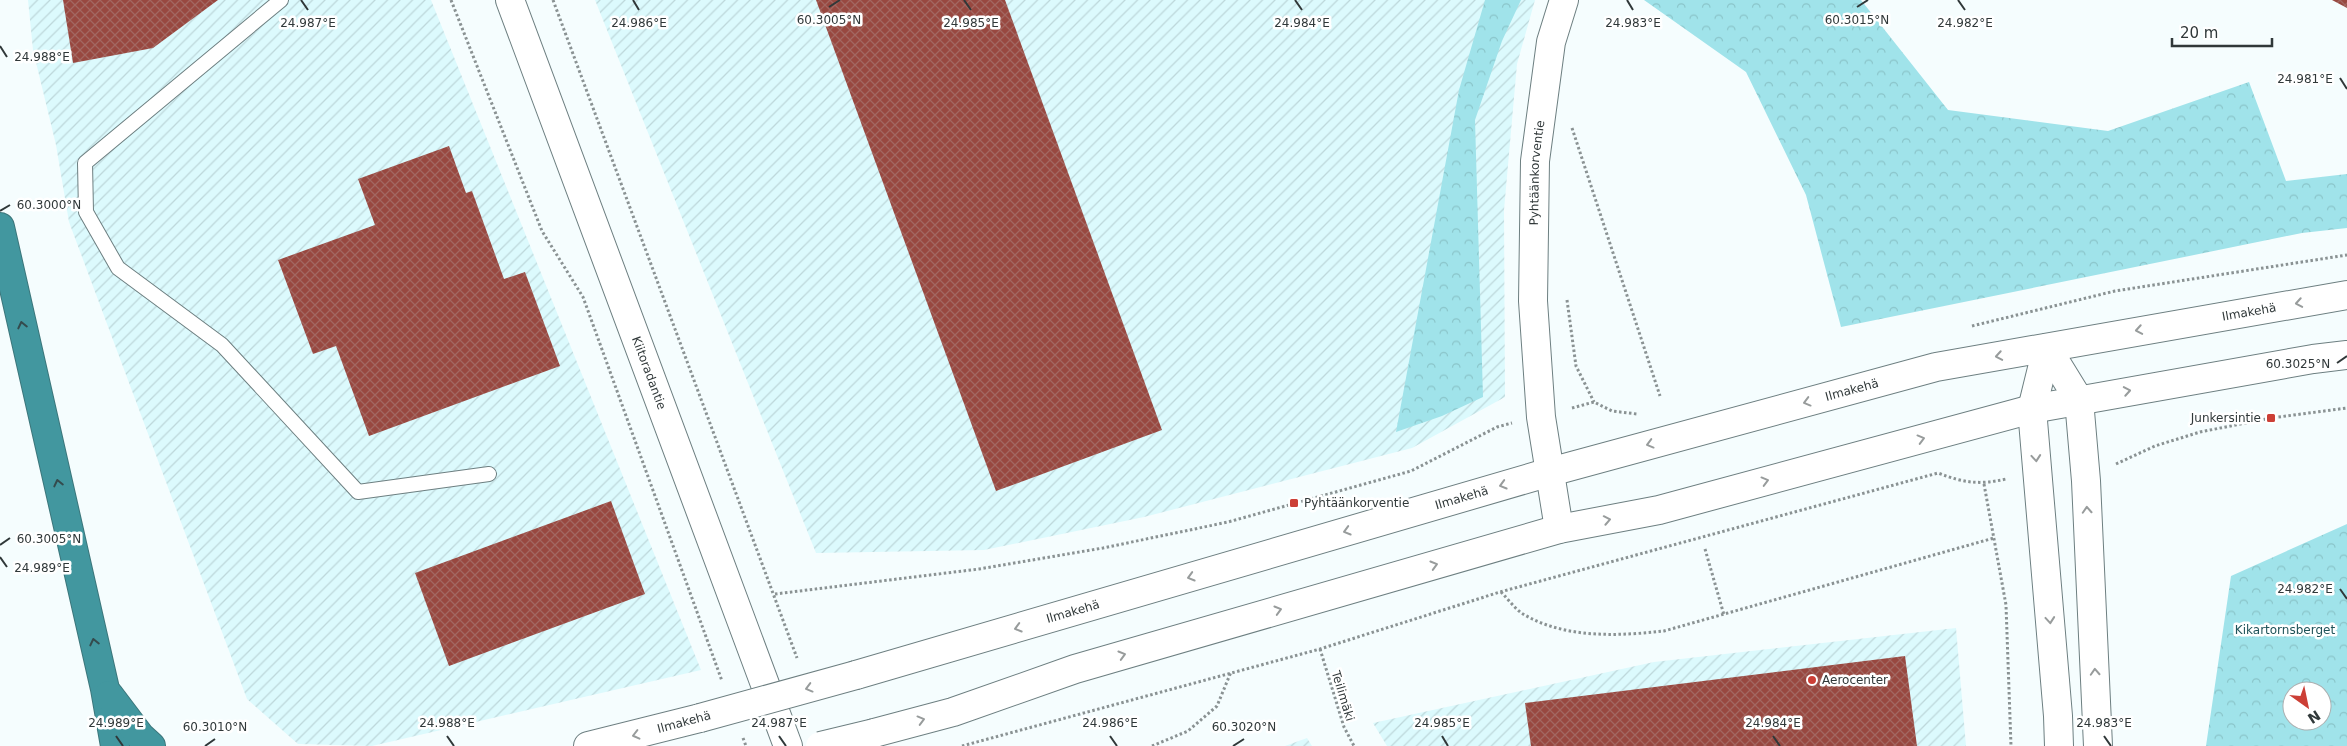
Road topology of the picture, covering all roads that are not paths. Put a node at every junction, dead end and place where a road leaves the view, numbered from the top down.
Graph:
1 (281, 0) edge
2 (510, 0) edge
3 (1564, 0) edge
4 (0, 227) edge
5 (2347, 295) edge
6 (2047, 348) junction
7 (2347, 355) edge
8 (2079, 400) junction
9 (2032, 409) junction
10 (1550, 472) junction
11 (489, 474) dead end
12 (1559, 529) junction
13 (105, 689) junction
14 (115, 746) edge
15 (151, 746) edge
16 (588, 746) edge
17 (788, 746) edge
18 (820, 746) edge
19 (2059, 746) edge
20 (2098, 746) edge

1 - 11 lane
2 - 17 main road, Kiitoradantie
3 - 10 main road, Pyhtäänkorventie
13 -> 4 highway
5 -> 6 main road, Ilmakehä
6 - 8 main road
6 - 9 main road
6 -> 10 main road, Ilmakehä
8 -> 7 main road
8 - 9 main road
20 -> 8 main road
12 -> 9 main road
9 -> 19 main road
10 - 12 main road, Pyhtäänkorventie
10 -> 16 main road, Ilmakehä, bridge
18 -> 12 main road, bridge
13 - 14 highway
13 - 15 highway

